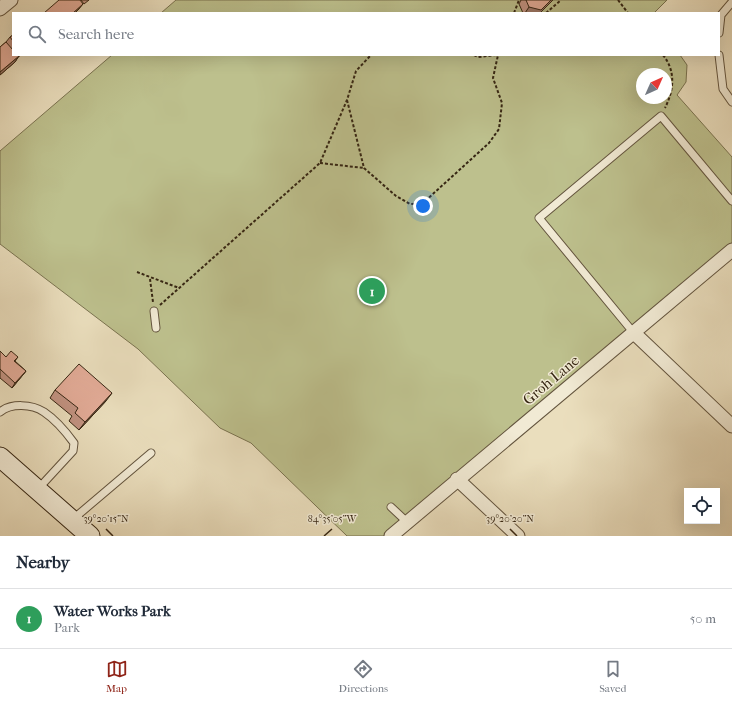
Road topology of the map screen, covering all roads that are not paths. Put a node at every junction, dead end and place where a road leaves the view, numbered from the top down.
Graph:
1 (11, 0) edge
2 (732, 2) edge
3 (0, 9) edge
4 (720, 24) edge
5 (719, 56) edge
6 (732, 102) edge
7 (732, 201) edge
8 (732, 250) edge
9 (154, 311) road end
10 (156, 328) dead end
11 (633, 332) junction
12 (0, 412) edge
13 (732, 426) edge
14 (151, 454) dead end
15 (0, 457) edge
16 (457, 479) junction
17 (37, 489) junction
18 (391, 507) dead end
19 (72, 520) junction
20 (407, 522) junction
21 (90, 536) edge
22 (391, 536) edge
23 (518, 536) edge

1 - 3 street
2 - 4 lane
5 - 6 lane
7 - 11 lane
8 - 11 street, Groh Lane
9 - 10 lane
11 - 13 street
11 - 16 street, Groh Lane
12 - 17 lane
14 - 19 lane
15 - 17 street
16 - 20 street, Groh Lane
16 - 23 street
17 - 19 street
18 - 20 lane
19 - 21 street
20 - 22 street, Groh Lane

